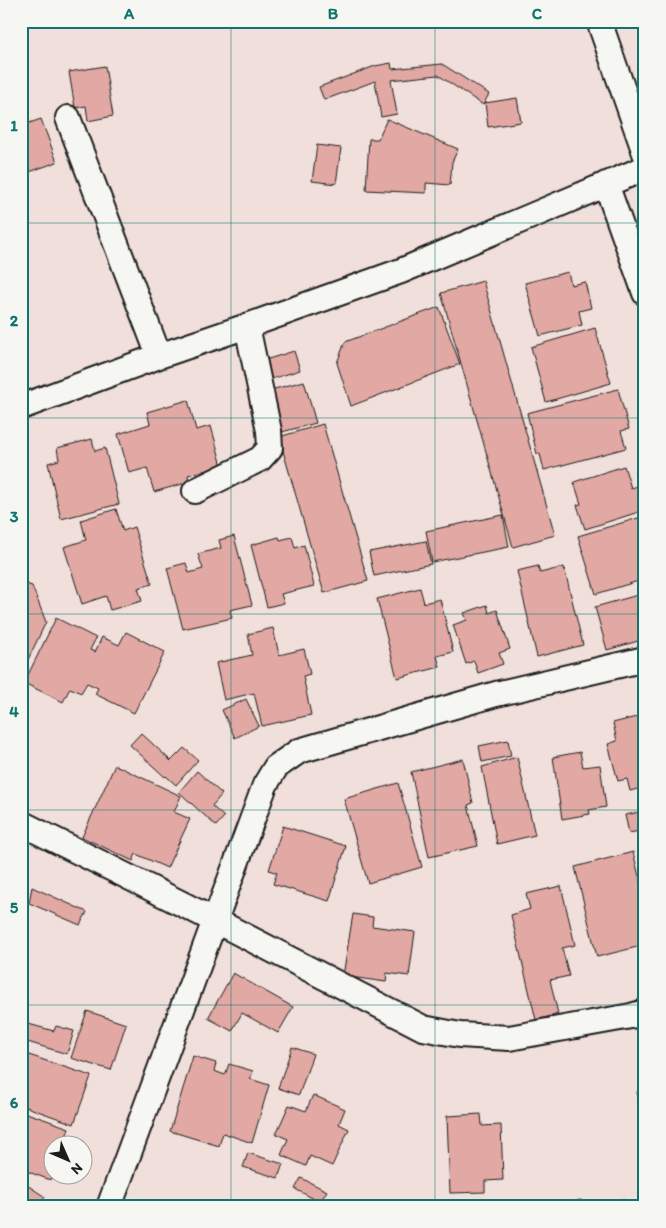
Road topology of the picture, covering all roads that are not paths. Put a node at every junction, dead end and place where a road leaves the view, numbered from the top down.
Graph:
1 (599, 21) edge
2 (68, 118) dead end
3 (645, 153) edge
4 (645, 168) edge
5 (606, 184) junction
6 (645, 293) edge
7 (247, 326) junction
8 (160, 356) junction
9 (21, 407) edge
10 (195, 492) dead end
11 (645, 659) edge
12 (21, 823) edge
13 (214, 920) junction
14 (645, 1012) edge
15 (109, 1207) edge

1 - 3 street
2 - 8 street
4 - 5 street
5 - 6 street
5 - 7 street
7 - 8 street
7 - 10 street
8 - 9 street
11 - 13 street
12 - 13 street
13 - 14 street
13 - 15 street

